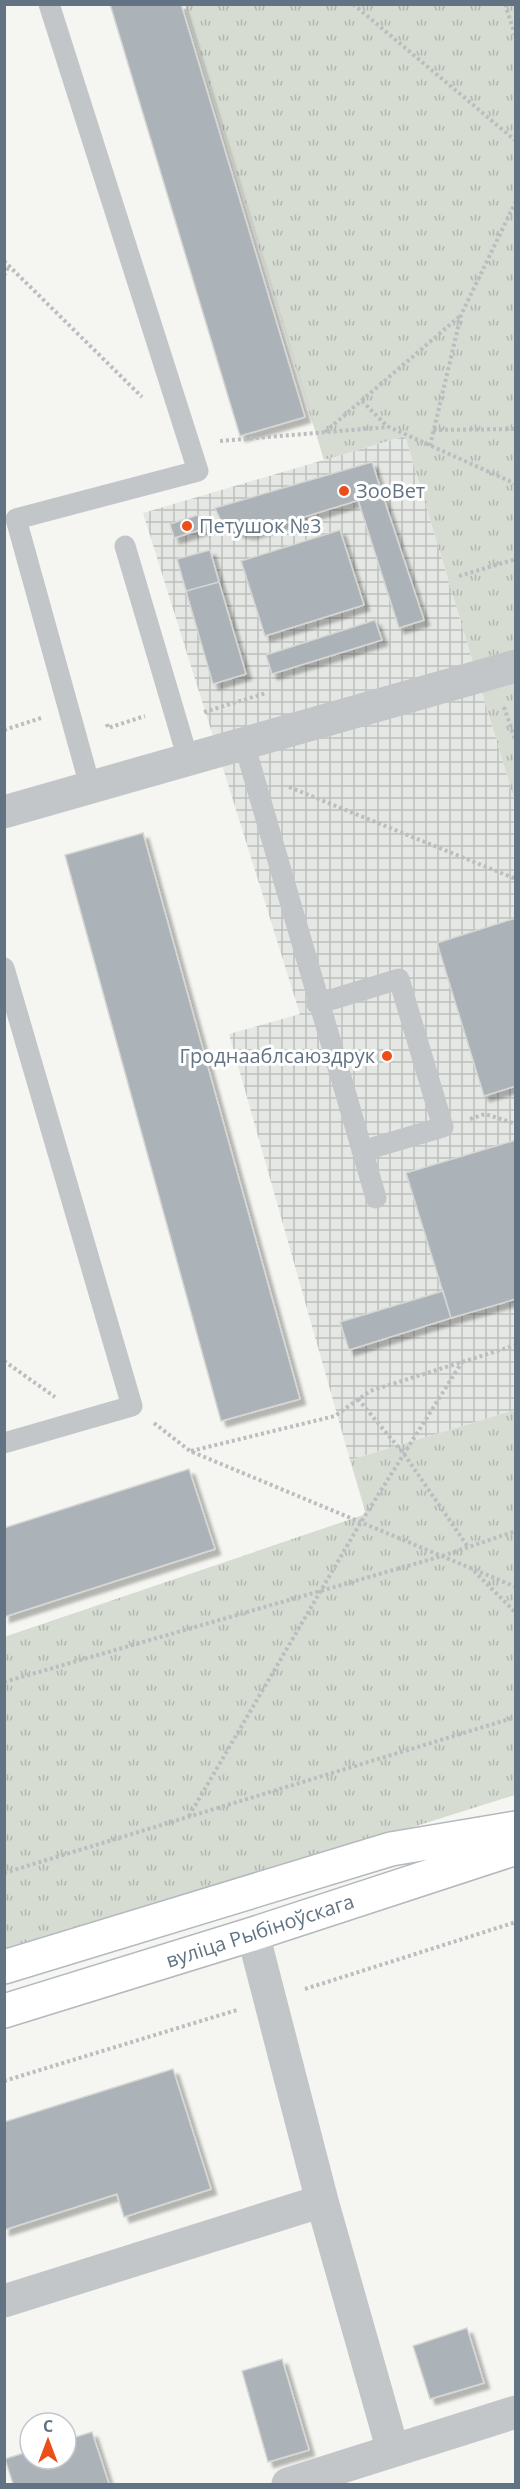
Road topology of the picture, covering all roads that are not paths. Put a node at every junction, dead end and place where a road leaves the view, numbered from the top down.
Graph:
1 (49, 4) edge
2 (10, 521) edge
3 (125, 546) dead end
4 (516, 666) edge
5 (248, 758) junction
6 (188, 759) junction
7 (90, 786) junction
8 (4, 812) edge
9 (4, 968) edge
10 (8, 991) edge
11 (317, 1004) junction
12 (362, 1151) junction
13 (376, 1198) dead end
14 (4, 1443) edge
15 (516, 1828) edge
16 (516, 1848) edge
17 (253, 1934) junction
18 (4, 1967) edge
19 (4, 2011) edge
20 (322, 2201) junction
21 (4, 2301) edge
22 (516, 2412) edge
23 (393, 2451) junction
24 (288, 2484) edge

1 - 2 lane
2 - 7 lane
3 - 6 lane
4 - 5 street
5 - 6 street
5 - 11 lane
6 - 7 street
7 - 8 street
9 - 10 lane
10 - 14 lane
11 - 12 lane
11 - 12 lane
12 - 13 lane
15 - 18 main road, вуліца Рыбіноўскага
16 - 17 main road, вуліца Рыбіноўскага
17 - 19 main road, вуліца Рыбіноўскага
17 - 20 street
20 - 21 street
20 - 23 street
22 - 23 street
23 - 24 street

